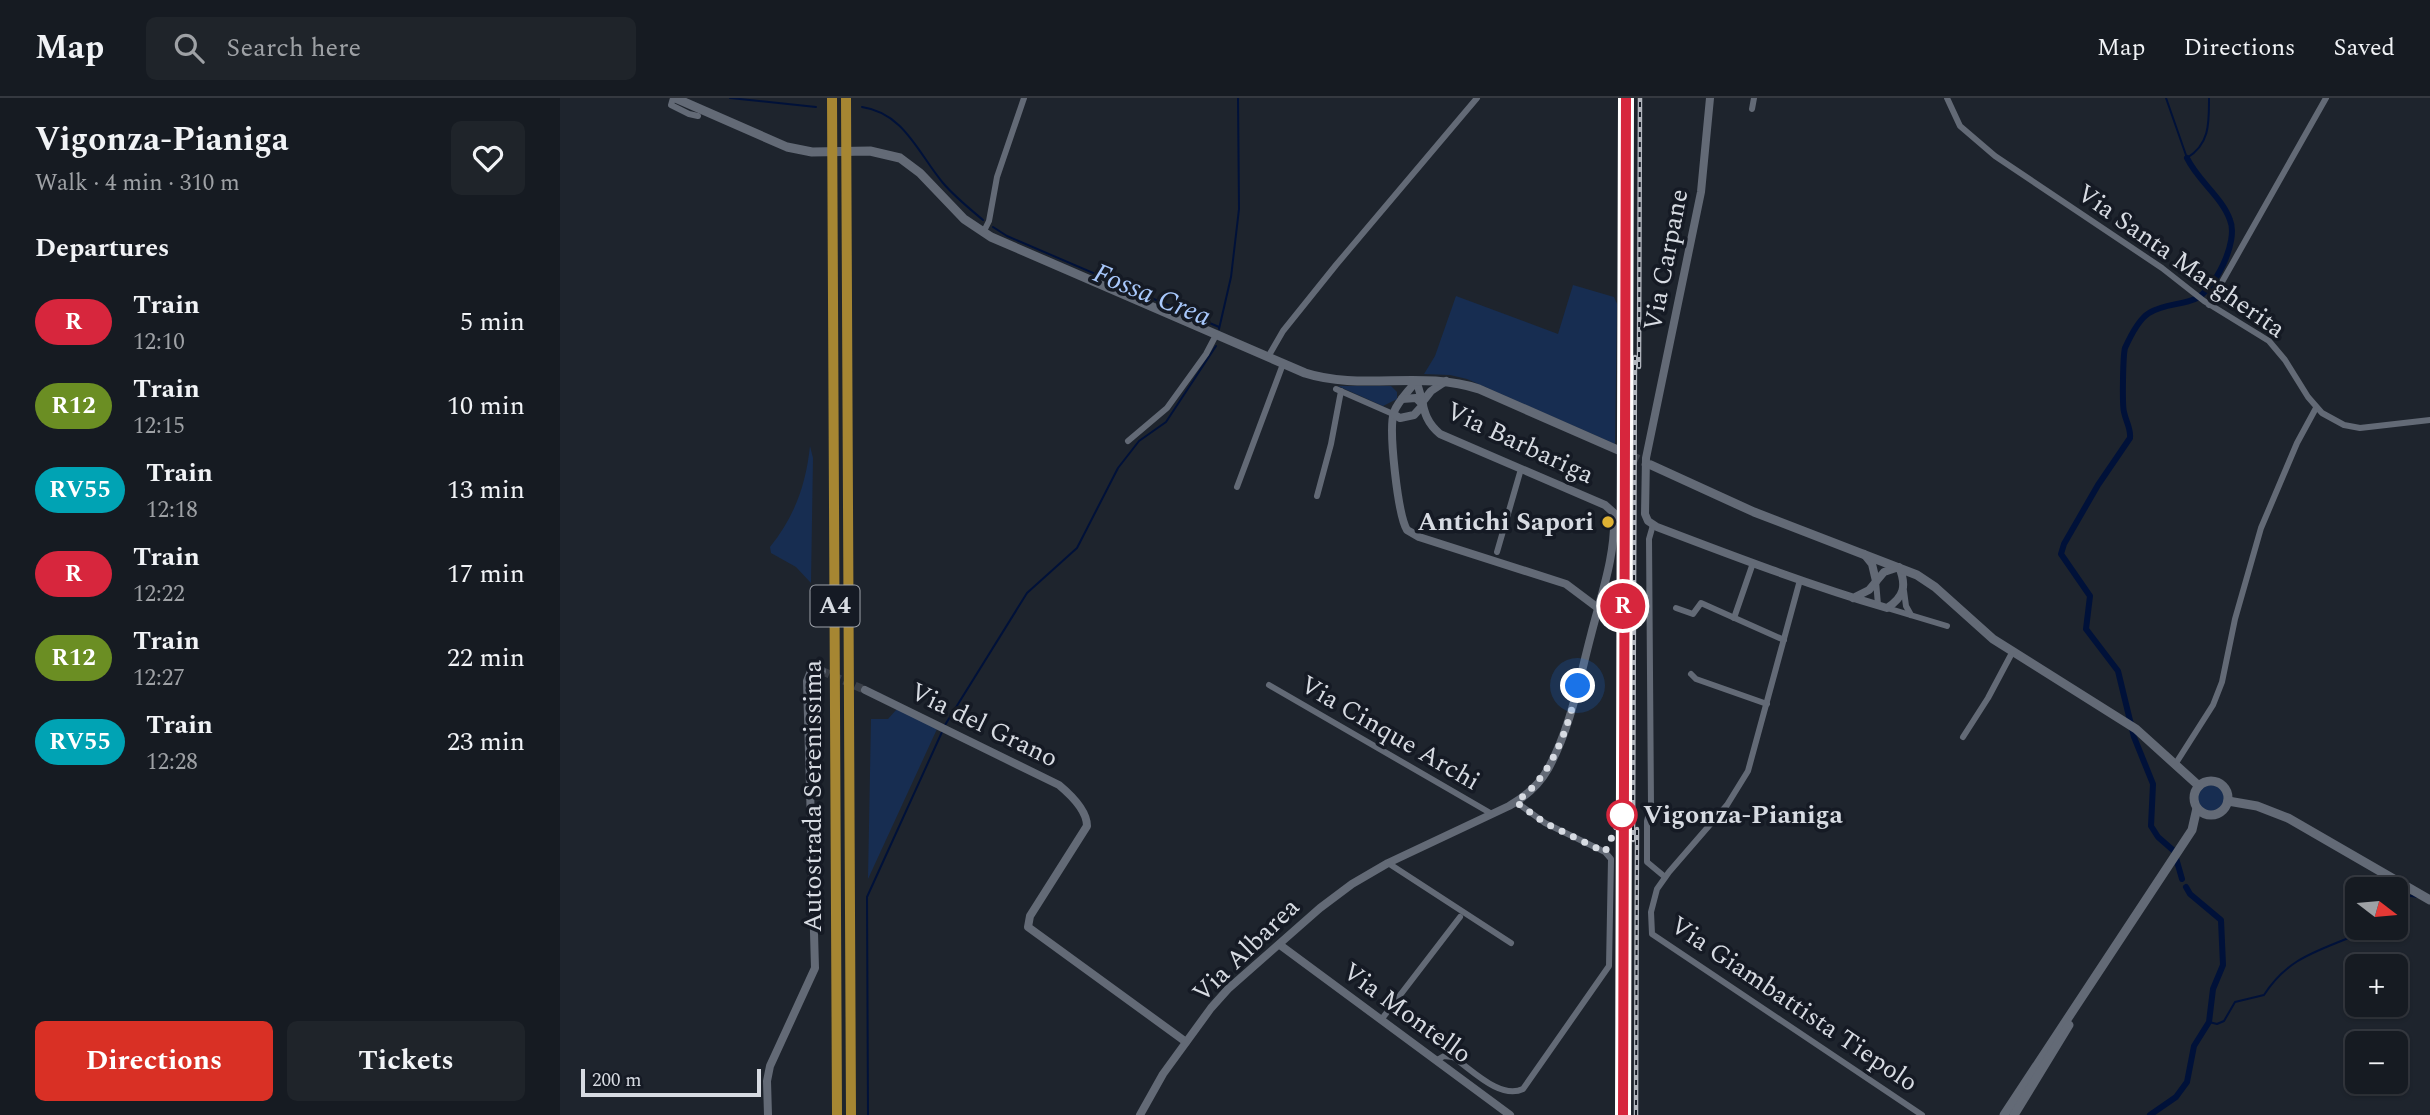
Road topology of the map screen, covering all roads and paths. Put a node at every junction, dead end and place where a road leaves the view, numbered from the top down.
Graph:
1 (674, 98) edge
2 (832, 98) edge
3 (846, 98) edge
4 (1024, 98) edge
5 (1477, 98) edge
6 (1710, 98) edge
7 (1754, 98) edge
8 (1947, 98) edge
9 (2326, 98) edge
10 (1752, 109) dead end
11 (698, 116) dead end
12 (984, 233) junction
13 (2206, 303) junction
14 (1216, 335) junction
15 (1268, 357) junction
16 (1283, 364) junction
17 (1389, 381) junction
18 (1416, 381) junction
19 (1446, 381) junction
20 (1402, 399) junction
21 (1423, 403) junction
22 (2316, 408) junction
23 (1393, 414) junction
24 (2430, 420) edge
25 (1129, 440) dead end
26 (1618, 450) tunnel mouth
27 (1648, 465) junction
28 (1521, 469) junction
29 (1237, 487) dead end
30 (1317, 496) dead end
31 (1612, 509) joint
32 (1653, 525) junction
33 (1497, 552) dead end
34 (1864, 554) junction
35 (1753, 563) junction
36 (1899, 566) junction
37 (1923, 579) junction
38 (1800, 580) junction
39 (1876, 581) junction
40 (1904, 588) junction
41 (1853, 598) junction
42 (1882, 606) junction
43 (1598, 608) junction
44 (1676, 608) dead end
45 (1911, 615) junction
46 (1734, 618) junction
47 (1947, 626) dead end
48 (1784, 640) junction
49 (2013, 651) junction
50 (822, 671) dead end
51 (1691, 674) dead end
52 (1269, 685) dead end
53 (865, 690) tunnel mouth
54 (1768, 704) junction
55 (1963, 737) dead end
56 (2176, 763) junction
57 (2199, 786) junction
58 (2228, 801) junction
59 (1516, 802) junction
60 (2197, 808) junction
61 (1492, 814) junction
62 (2212, 815) junction
63 (2192, 830) junction
64 (1388, 863) junction
65 (1665, 877) junction
66 (2426, 898) edge
67 (1461, 917) dead end
68 (1511, 943) dead end
69 (1280, 945) junction
70 (2103, 966) junction
71 (1381, 1020) junction
72 (1186, 1042) junction
73 (1437, 1060) junction
74 (768, 1115) edge
75 (837, 1115) edge
76 (850, 1115) edge
77 (1140, 1115) edge
78 (1510, 1115) edge
79 (1922, 1115) edge
80 (2002, 1115) edge
81 (2014, 1115) edge

1 - 11 street, Via Barbariga
1 - 12 main road, Via Barbariga
2 - 75 highway, Autostrada Serenissima / A4
3 - 76 highway, Autostrada Serenissima / A4
4 - 12 street
5 - 15 street
6 - 27 street, Via Carpane
7 - 10 street
8 - 13 street, Via Santa Margherita
9 - 13 street
12 - 14 main road, Via Barbariga
13 - 22 street, Via Santa Margherita
14 - 15 main road, Via Barbariga
14 - 25 street
15 - 16 main road, Via Barbariga
16 - 17 main road, Via Barbariga
16 - 29 street
17 - 18 main road, Via Barbariga
17 - 20 street
18 - 19 main road, Via Barbariga
18 - 20 street
18 - 21 street, Via Barbariga
19 - 21 street, Via Barbariga
19 - 26 main road, Via Barbariga
20 - 21 street
20 - 23 street
21 - 23 street, Via Barbariga
21 - 28 street, Via Barbariga
22 - 24 street
22 - 56 street
23 - 30 street
23 - 43 street
27 - 32 street, Via Carpane
27 - 34 main road
28 - 31 street, Via Barbariga
28 - 33 street
31 - 43 street, Via Albarea
32 - 35 street
32 - 65 street, Via Carpane
34 - 36 main road
34 - 39 street
35 - 38 street
35 - 46 street
36 - 37 main road
36 - 39 street
36 - 40 street
37 - 40 street
37 - 49 main road
38 - 41 street
38 - 48 street, Via Giambattista Tiepolo
39 - 41 street
39 - 42 street
40 - 42 street
40 - 45 street
41 - 42 street
42 - 45 street
43 - 59 street, Via Albarea
44 - 46 street
45 - 47 street
46 - 48 street
48 - 54 street, Via Giambattista Tiepolo
49 - 55 street
49 - 56 main road
50 - 74 street
51 - 54 street
52 - 61 street, Via Cinque Archi
53 - 72 street, Via del Grano
54 - 65 street, Via Giambattista Tiepolo
56 - 57 main road
57 - 58 main road
57 - 60 main road
58 - 62 main road
58 - 66 main road
59 - 61 street, Via Albarea
59 - 73 street
60 - 62 main road
60 - 63 main road
61 - 64 street, Via Albarea
62 - 63 main road
63 - 70 main road
64 - 68 street
64 - 69 street, Via Albarea
65 - 79 street, Via Giambattista Tiepolo
67 - 71 street
69 - 71 street, Via Montello
69 - 72 street, Via Albarea
70 - 80 main road
70 - 81 main road
71 - 73 street, Via Montello
72 - 77 street, Via Albarea
73 - 78 street, Via Montello

